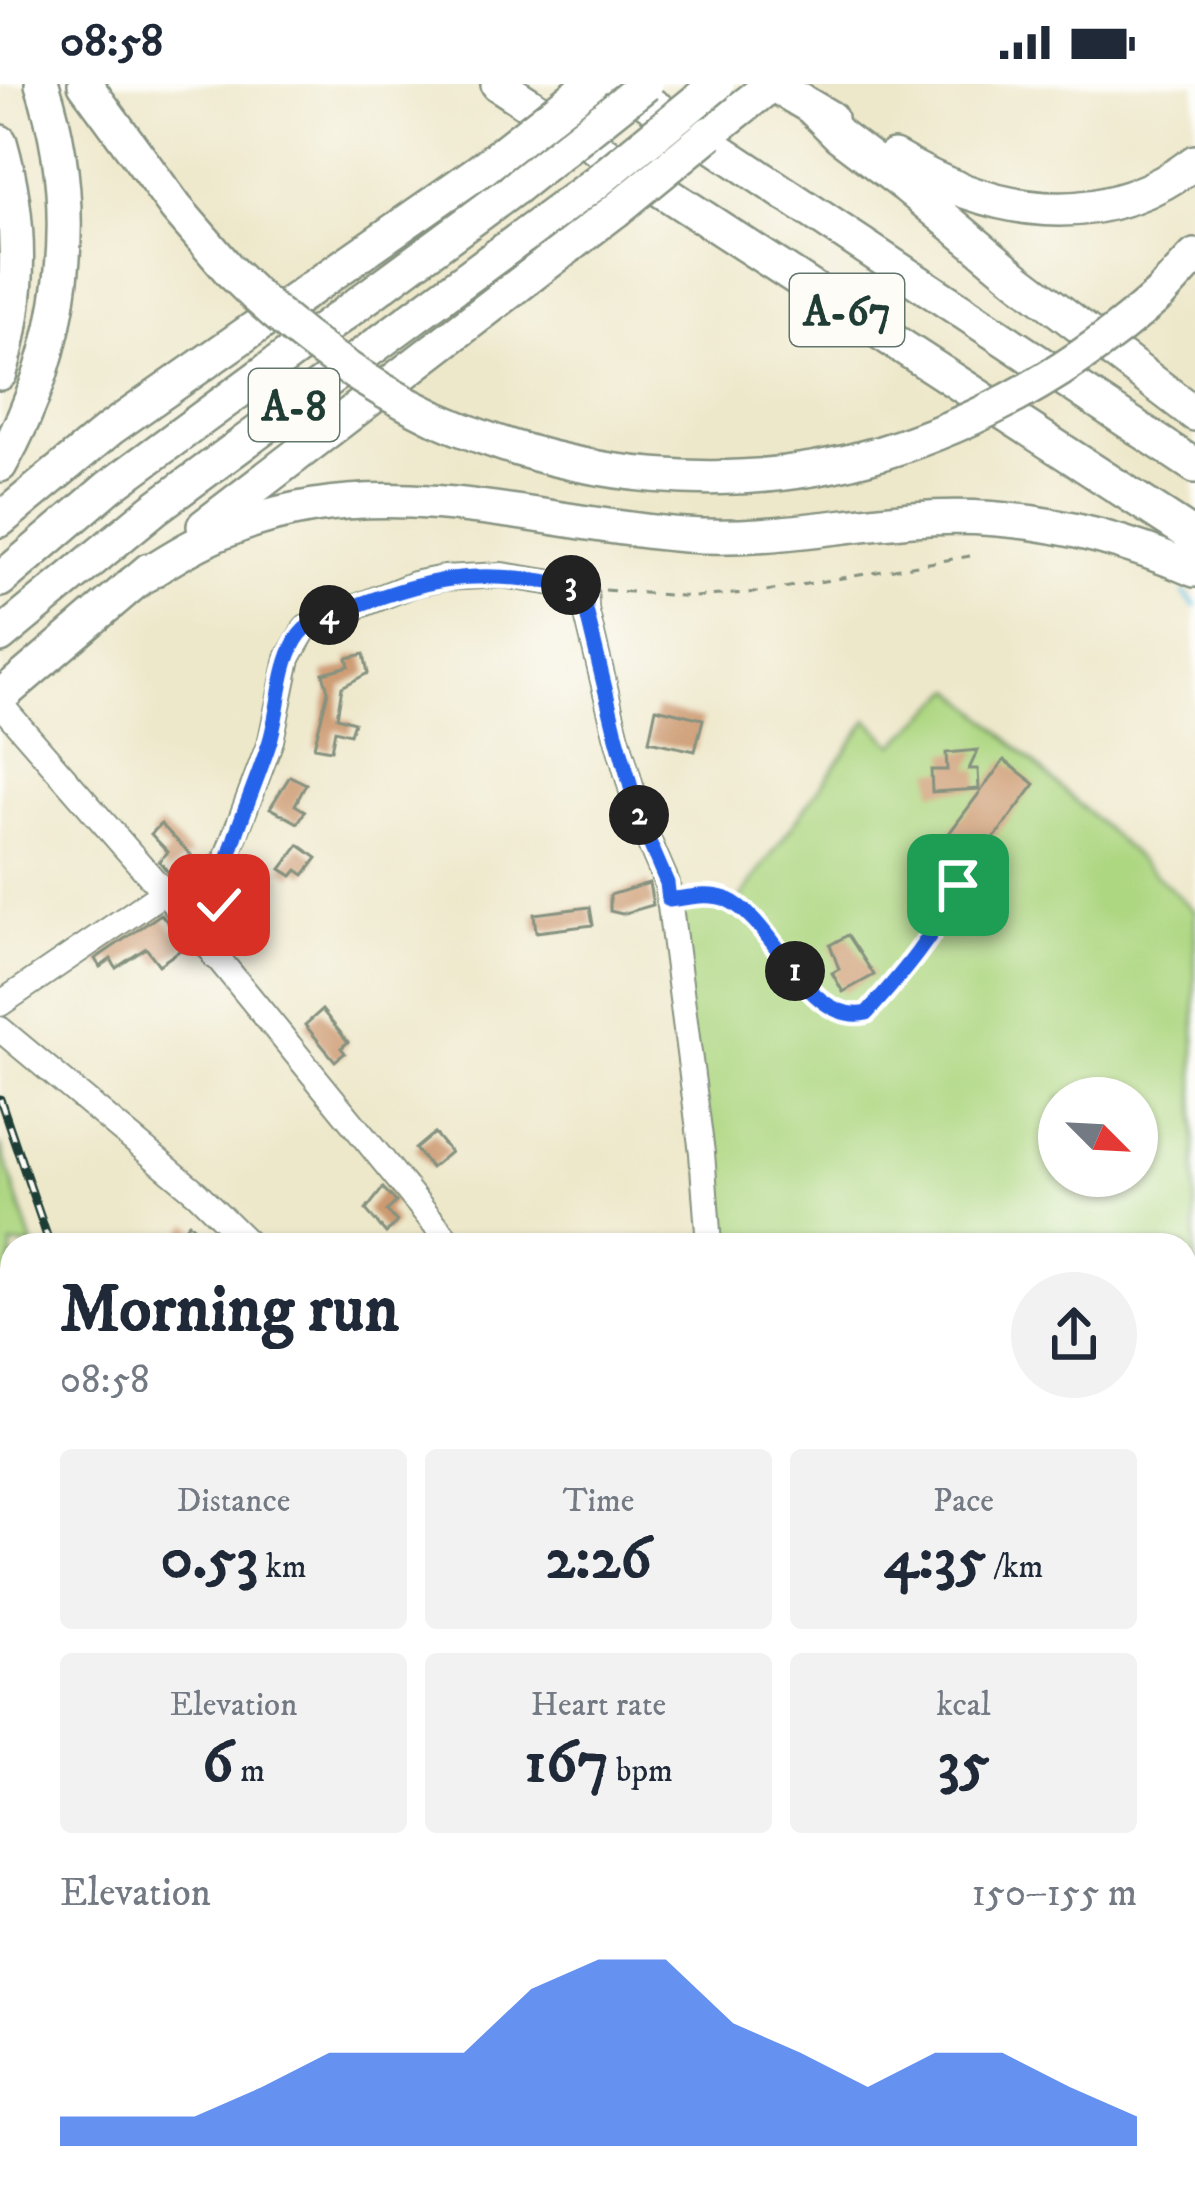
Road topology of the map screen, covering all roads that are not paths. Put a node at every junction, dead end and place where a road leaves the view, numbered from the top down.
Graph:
1 (42, 84) edge
2 (85, 84) edge
3 (498, 84) edge
4 (590, 84) edge
5 (620, 84) edge
6 (646, 84) edge
7 (717, 84) edge
8 (770, 84) edge
9 (812, 109) junction
10 (0, 142) edge
11 (1195, 162) edge
12 (604, 197) junction
13 (1195, 256) edge
14 (0, 373) edge
15 (1195, 414) edge
16 (0, 465) edge
17 (1195, 466) edge
18 (0, 520) edge
19 (1195, 537) edge
20 (1195, 570) edge
21 (0, 580) edge
22 (132, 584) junction
23 (0, 636) edge
24 (0, 701) edge
25 (224, 864) junction
26 (164, 892) junction
27 (215, 957) junction
28 (0, 1004) edge
29 (0, 1029) edge
30 (238, 1233) edge
31 (442, 1233) edge
32 (708, 1233) edge

1 - 16 highway
2 - 13 highway, bridge
3 - 19 highway, A-67
4 - 18 highway, bridge
5 - 17 highway, A-67
6 - 21 highway, A-8, bridge
7 - 12 highway, A-8, bridge
8 - 9 highway
8 - 12 highway, bridge
9 - 11 highway
9 - 15 highway
10 - 14 highway
12 - 22 highway
12 - 23 highway, A-8
20 - 22 highway
22 - 24 highway
24 - 26 street
25 - 26 street
25 - 27 street
25 - 32 street
26 - 27 street
26 - 28 street
27 - 31 street
29 - 30 street

